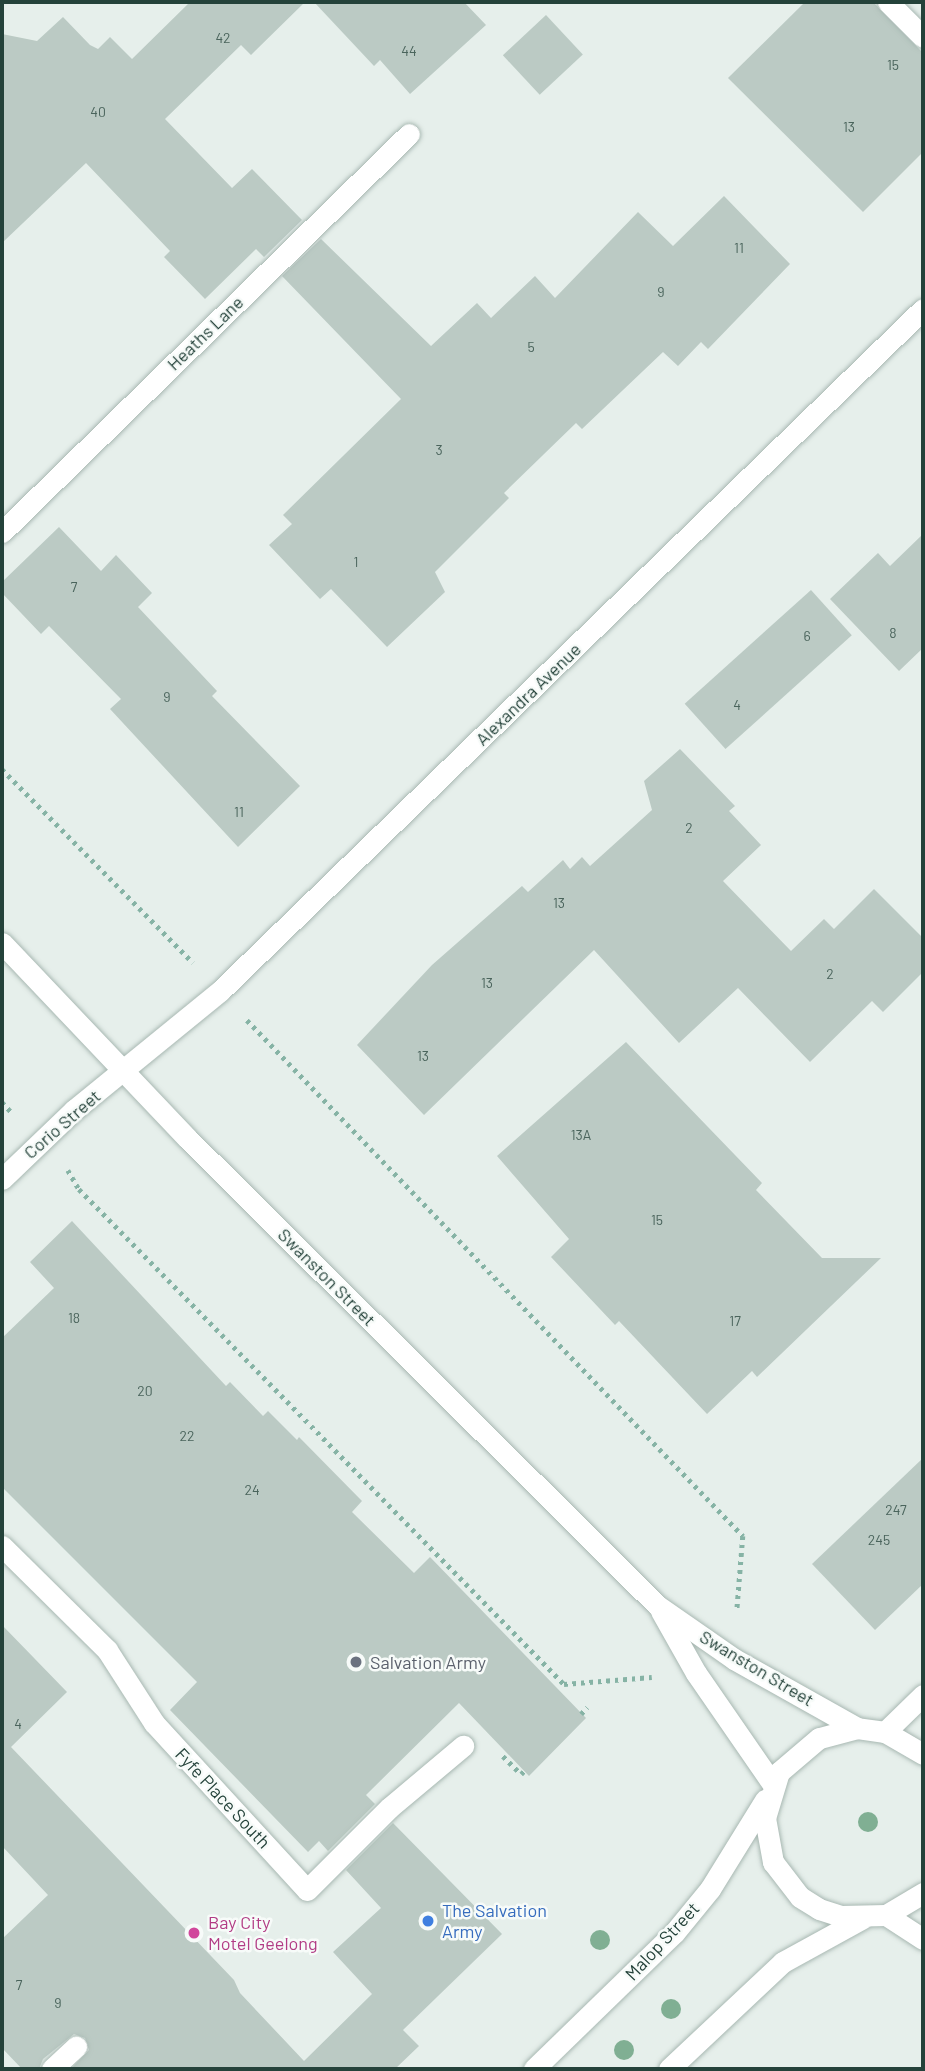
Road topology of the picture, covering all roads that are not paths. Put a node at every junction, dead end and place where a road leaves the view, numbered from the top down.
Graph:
1 (888, 2) edge
2 (923, 37) edge
3 (409, 134) dead end
4 (923, 309) edge
5 (2, 532) edge
6 (2, 943) edge
7 (124, 1072) junction
8 (2, 1179) edge
9 (2, 1546) edge
10 (658, 1606) junction
11 (923, 1695) edge
12 (857, 1728) junction
13 (885, 1732) junction
14 (463, 1746) dead end
15 (923, 1754) edge
16 (770, 1790) junction
17 (923, 1893) edge
18 (886, 1915) junction
19 (863, 1918) junction
20 (923, 1939) edge
21 (76, 2047) dead end
22 (52, 2069) edge
23 (534, 2069) edge
24 (669, 2069) edge

1 - 2 street
3 - 5 street, Heaths Lane
4 - 7 street, Alexandra Avenue
6 - 7 street, Swanston Street
7 - 8 street, Corio Street
7 - 10 street, Swanston Street
9 - 14 street, Fyfe Place South
10 - 12 street, Swanston Street
10 - 16 street, Swanston Street
11 - 13 street
12 - 13 street
12 - 16 street, Malop Street
13 - 15 street
16 - 19 street
16 - 23 street, Malop Street
17 - 18 street
18 - 19 street
18 - 20 street
19 - 24 street
21 - 22 street

